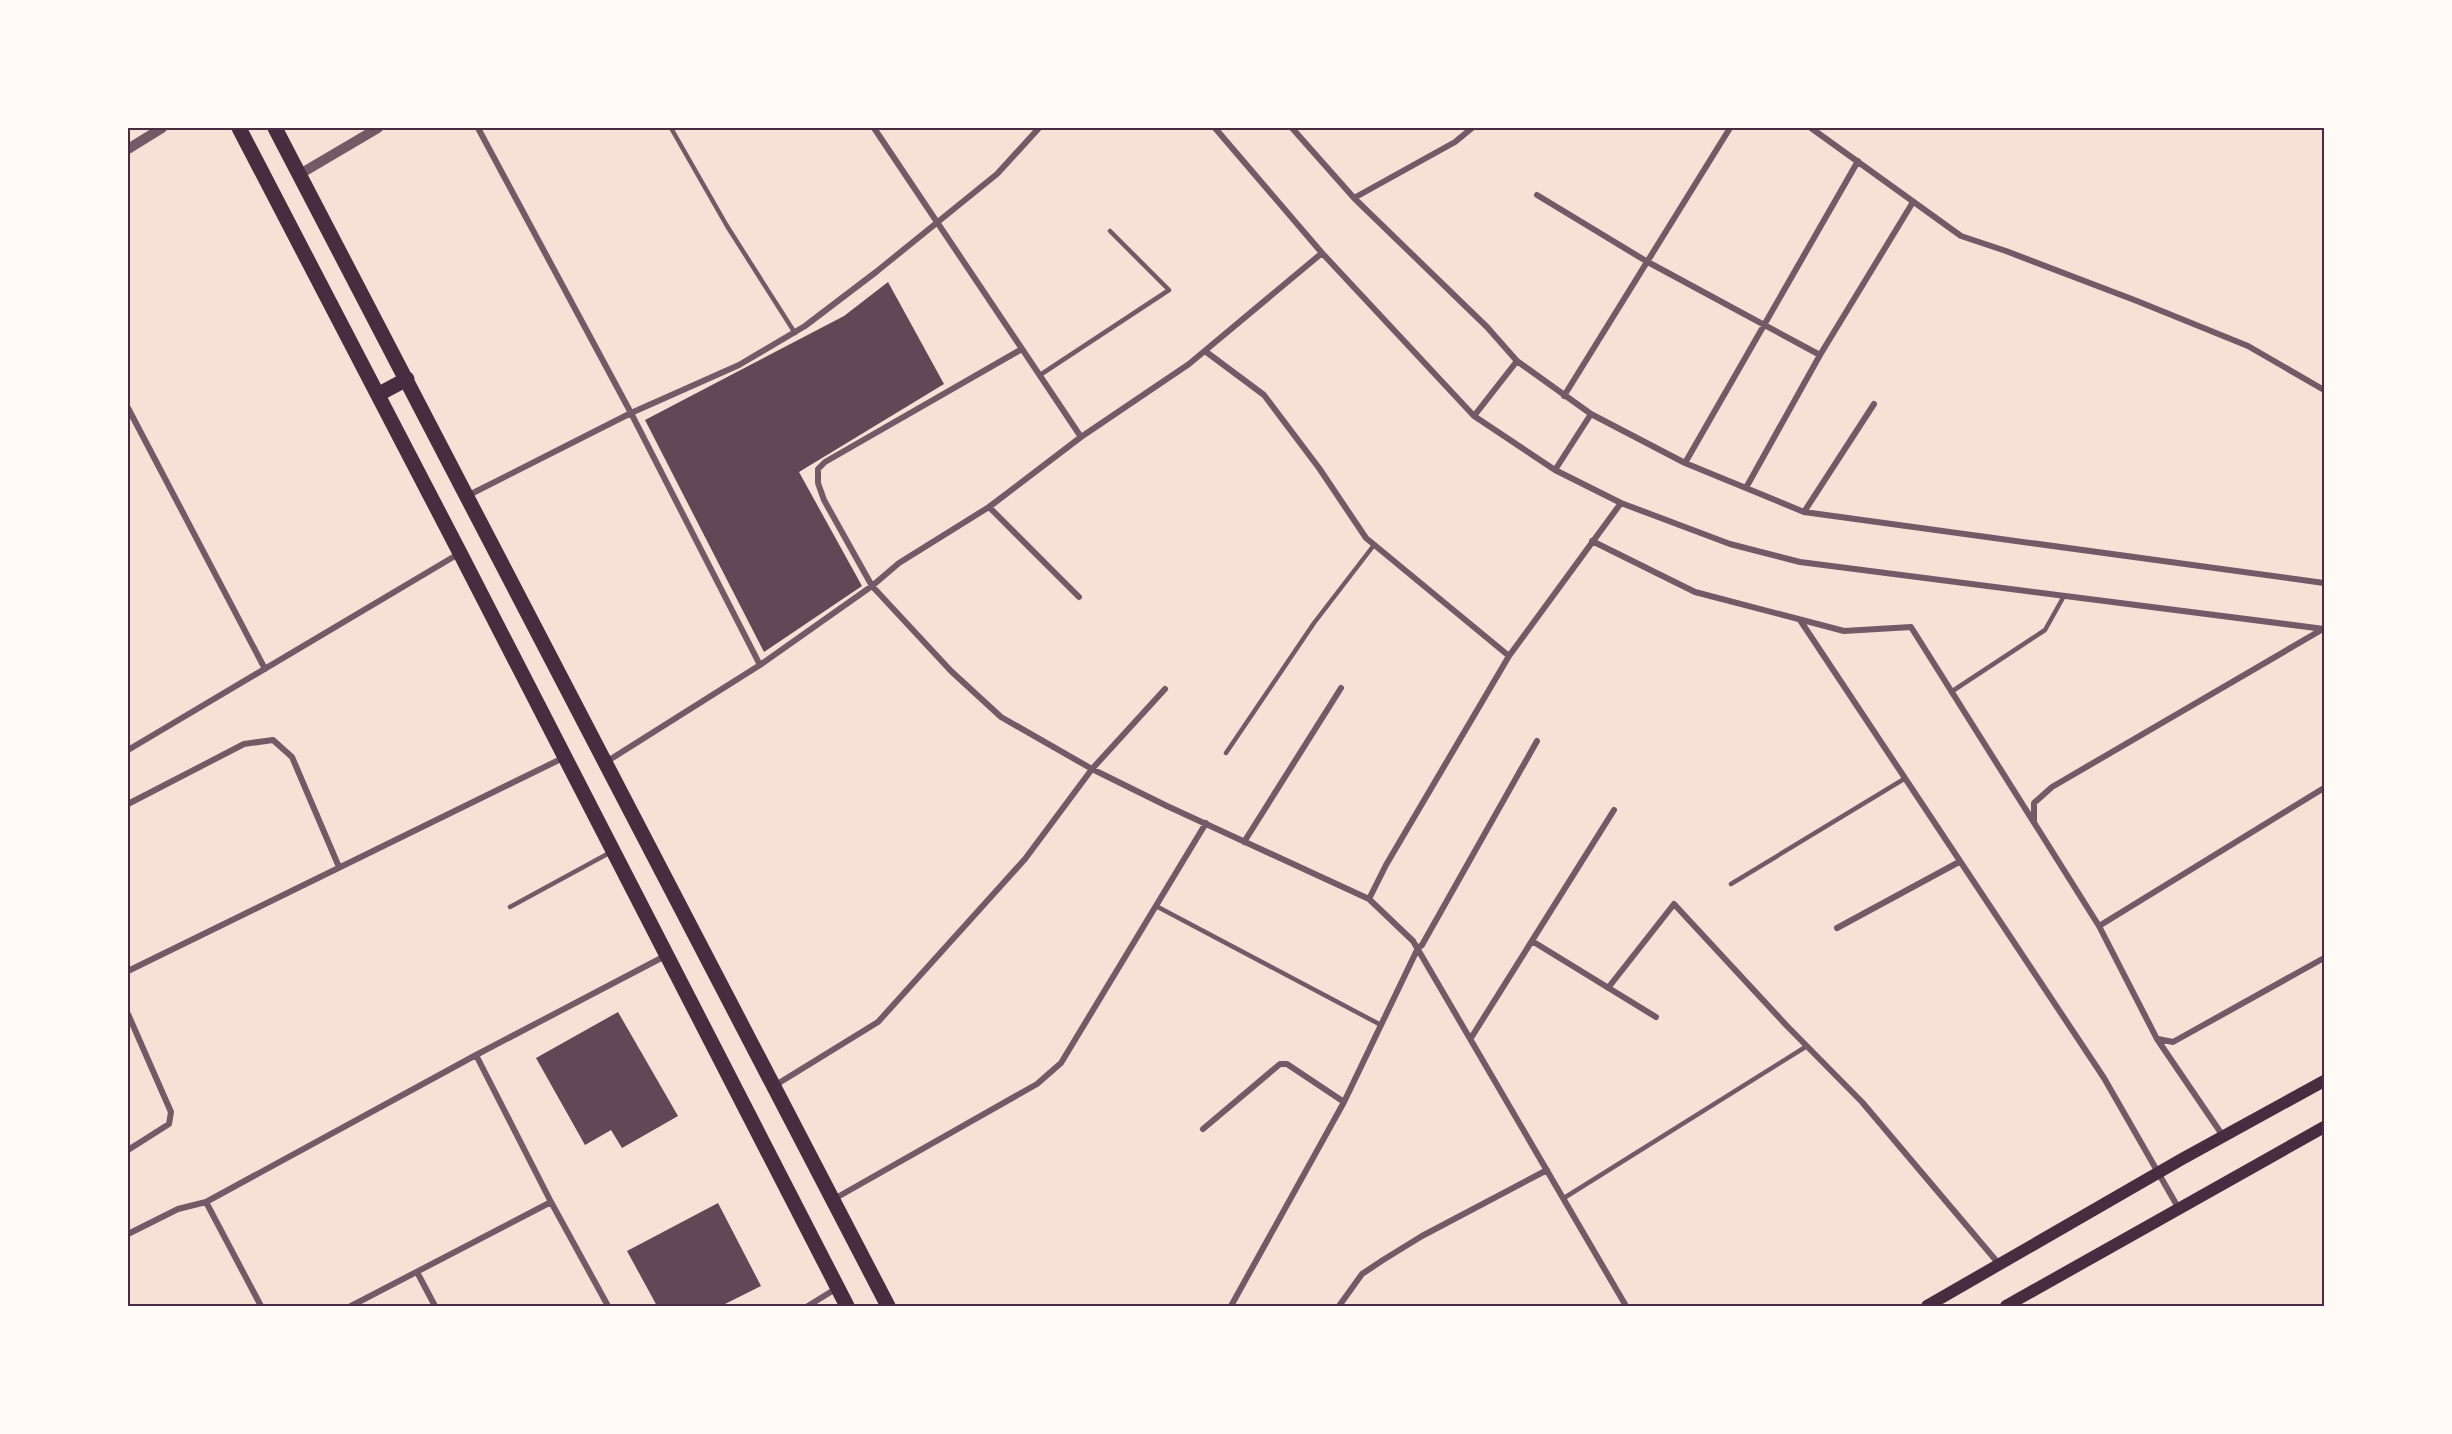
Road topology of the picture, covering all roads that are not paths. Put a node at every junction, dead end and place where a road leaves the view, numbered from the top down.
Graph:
1 (162, 128) edge
2 (239, 128) edge
3 (275, 128) edge
4 (378, 128) edge
5 (478, 128) edge
6 (671, 128) edge
7 (874, 128) edge
8 (1039, 128) edge
9 (1215, 128) edge
10 (1292, 128) edge
11 (1472, 128) edge
12 (1730, 128) edge
13 (1810, 128) edge
14 (128, 149) edge
15 (1858, 162) junction
16 (300, 174) junction
17 (1537, 195) dead end
18 (1354, 198) junction
19 (1913, 202) junction
20 (937, 222) junction
21 (1110, 231) dead end
22 (1322, 253) junction
23 (1646, 261) junction
24 (1763, 326) junction
25 (795, 333) junction
26 (1022, 349) junction
27 (1205, 351) junction
28 (1821, 355) junction
29 (1517, 361) junction
30 (1040, 375) junction
31 (406, 379) junction
32 (2325, 390) edge
33 (378, 394) junction
34 (1564, 396) junction
35 (1874, 404) dead end
36 (128, 408) edge
37 (632, 413) junction
38 (1591, 414) junction
39 (1474, 416) junction
40 (1081, 437) junction
41 (1685, 463) junction
42 (1555, 470) junction
43 (1747, 486) junction
44 (467, 496) junction
45 (1620, 503) junction
46 (989, 507) junction
47 (1804, 512) junction
48 (1592, 541) junction
49 (1374, 545) junction
50 (460, 553) junction
51 (2325, 583) edge
52 (872, 586) junction
53 (2064, 596) junction
54 (1079, 597) dead end
55 (1800, 620) junction
56 (2324, 628) edge
57 (1509, 656) junction
58 (760, 665) junction
59 (265, 669) junction
60 (1165, 688) dead end
61 (1341, 688) dead end
62 (1951, 692) junction
63 (1537, 741) dead end
64 (128, 750) edge
65 (1226, 753) dead end
66 (565, 756) junction
67 (606, 763) junction
68 (1092, 769) junction
69 (1904, 779) junction
70 (2325, 788) edge
71 (128, 804) edge
72 (1614, 810) dead end
73 (1206, 823) junction
74 (2034, 823) junction
75 (1244, 842) junction
76 (614, 850) junction
77 (1959, 862) junction
78 (339, 867) junction
79 (1731, 884) dead end
80 (1369, 900) junction
81 (1156, 906) junction
82 (510, 907) dead end
83 (2099, 926) junction
84 (1837, 928) dead end
85 (1532, 941) junction
86 (1418, 948) junction
87 (667, 956) junction
88 (2325, 957) edge
89 (128, 971) edge
90 (1608, 988) junction
91 (128, 1014) edge
92 (1656, 1017) dead end
93 (1381, 1025) junction
94 (1471, 1038) junction
95 (2157, 1039) junction
96 (1806, 1046) junction
97 (476, 1055) junction
98 (2325, 1081) edge
99 (773, 1086) junction
100 (1344, 1102) junction
101 (2325, 1127) edge
102 (1203, 1129) dead end
103 (2223, 1137) junction
104 (128, 1150) edge
105 (1548, 1170) junction
106 (2160, 1174) junction
107 (1564, 1198) junction
108 (832, 1200) junction
109 (206, 1202) junction
110 (551, 1202) junction
111 (2179, 1210) junction
112 (128, 1234) edge
113 (2000, 1265) junction
114 (417, 1272) junction
115 (837, 1288) junction
116 (261, 1306) edge
117 (351, 1306) edge
118 (435, 1306) edge
119 (608, 1306) edge
120 (808, 1306) edge
121 (847, 1306) edge
122 (888, 1306) edge
123 (1231, 1306) edge
124 (1339, 1306) edge
125 (1626, 1306) edge
126 (1927, 1306) edge
127 (2006, 1306) edge

1 - 14 street
2 - 33 main road
3 - 16 main road
4 - 16 street
5 - 37 street
6 - 25 lane
7 - 20 street
8 - 20 street
9 - 22 street
10 - 18 street
11 - 18 street
12 - 23 street
13 - 15 street
15 - 19 street
15 - 24 street
16 - 31 main road
17 - 23 street
18 - 29 street
19 - 28 street
19 - 32 street
20 - 25 street
20 - 26 street
21 - 30 lane
22 - 27 street
22 - 39 street
23 - 24 street
23 - 34 street
24 - 28 street
24 - 41 street
25 - 37 street
26 - 30 street
26 - 52 street
27 - 40 street
27 - 49 street
28 - 43 street
29 - 34 street
29 - 39 street
30 - 40 street
31 - 33 main road
31 - 44 main road
33 - 50 main road
34 - 38 street
35 - 47 street
36 - 59 street
37 - 44 street
37 - 58 street
38 - 41 street
38 - 42 street
39 - 42 street
40 - 46 street
41 - 43 street
42 - 45 street
43 - 47 street
44 - 67 main road
45 - 48 street
45 - 53 street
46 - 52 street
46 - 54 street
47 - 51 street
48 - 55 street
48 - 57 street
49 - 57 street
49 - 65 lane
50 - 59 street
50 - 66 main road
52 - 58 street
52 - 68 street
53 - 56 street
53 - 62 lane
55 - 62 street
55 - 69 street
56 - 74 street
57 - 80 street
58 - 67 street
59 - 64 street
60 - 68 street
61 - 75 street
62 - 74 street
63 - 86 street
66 - 76 main road
66 - 78 street
67 - 99 main road
68 - 73 street
68 - 99 street
69 - 77 street
69 - 79 lane
70 - 83 street
71 - 78 street
72 - 85 street
73 - 75 street
73 - 81 street
74 - 83 street
75 - 80 street
76 - 82 lane
76 - 87 main road
77 - 84 street
77 - 106 street
78 - 89 street
80 - 86 street
81 - 93 lane
81 - 108 street
83 - 95 street
85 - 90 street
85 - 94 street
86 - 93 street
86 - 94 street
87 - 97 street
87 - 115 main road
88 - 95 street
90 - 92 street
90 - 96 street
91 - 104 street
93 - 100 street
94 - 105 street
95 - 103 street
96 - 107 lane
96 - 113 street
97 - 109 street
97 - 110 street
98 - 103 main road
99 - 108 main road
100 - 102 street
100 - 123 street
101 - 111 main road
103 - 106 main road
105 - 107 street
105 - 124 street
106 - 111 street
106 - 113 main road
107 - 125 street
108 - 122 main road
109 - 112 street
109 - 116 street
110 - 114 street
110 - 119 street
111 - 127 main road
113 - 126 main road
114 - 117 street
114 - 118 street
115 - 120 street
115 - 121 main road

